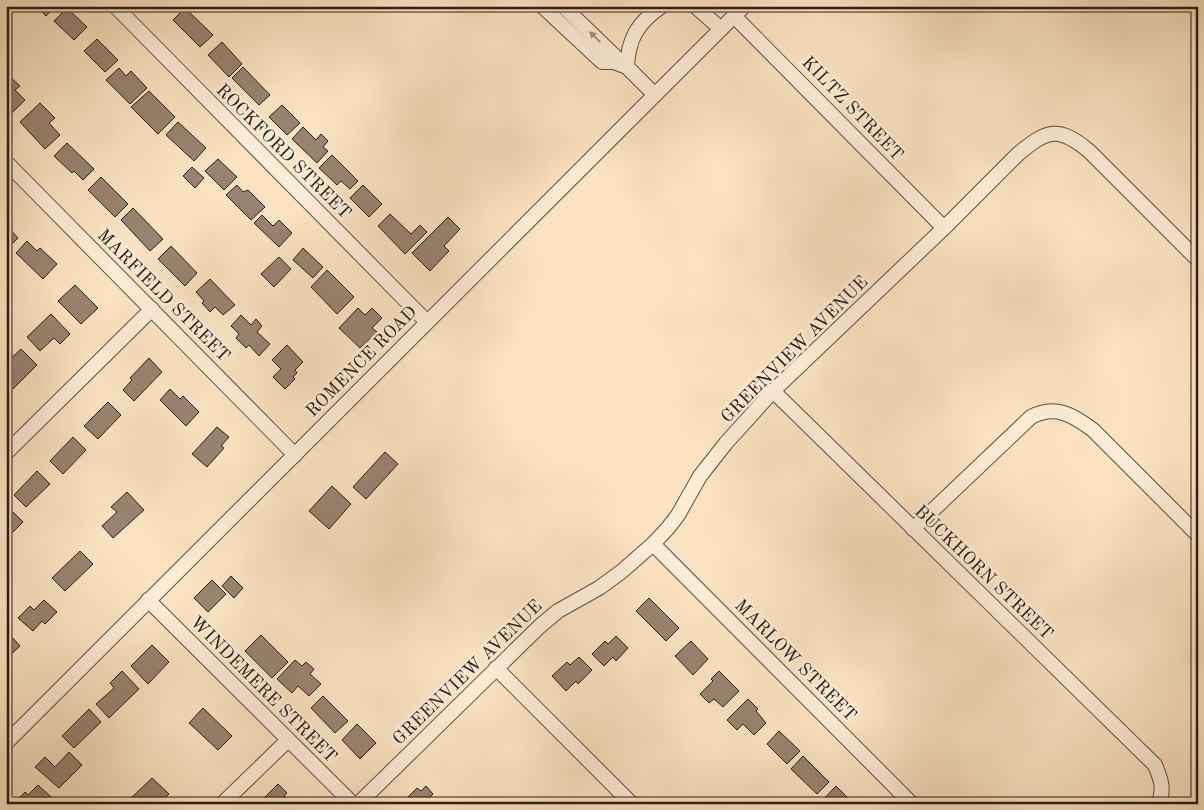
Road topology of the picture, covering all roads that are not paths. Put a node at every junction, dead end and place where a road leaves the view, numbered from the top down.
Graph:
1 (115, 6) edge
2 (542, 6) edge
3 (563, 6) edge
4 (662, 6) edge
5 (695, 6) edge
6 (739, 11) edge
7 (721, 29) junction
8 (627, 67) junction
9 (654, 95) junction
10 (6, 162) edge
11 (944, 228) junction
12 (1198, 260) edge
13 (152, 309) junction
14 (427, 322) junction
15 (773, 391) junction
16 (6, 453) edge
17 (295, 455) junction
18 (913, 529) junction
19 (1198, 535) edge
20 (653, 544) junction
21 (148, 600) junction
22 (496, 668) junction
23 (288, 740) junction
24 (6, 743) edge
25 (222, 804) edge
26 (353, 804) edge
27 (358, 804) edge
28 (632, 804) edge
29 (912, 804) edge
30 (1158, 804) edge

1 - 14 street, ROCKFORD STREET
2 - 8 street
8 -> 3 street
4 - 8 street
5 - 7 street
6 - 7 street, ROMENCE ROAD
6 - 11 street, KILTZ STREET
7 - 9 street, ROMENCE ROAD
8 - 9 street
9 - 14 street, ROMENCE ROAD
10 - 13 street, MARFIELD STREET
11 - 12 street, GREENVIEW AVENUE
11 - 15 street, GREENVIEW AVENUE
13 - 16 street
13 - 17 street, MARFIELD STREET
14 - 17 street, ROMENCE ROAD
15 - 18 street, BUCKHORN STREET
15 - 20 street, GREENVIEW AVENUE
17 - 21 street, ROMENCE ROAD
18 - 19 street
18 - 30 street, BUCKHORN STREET
20 - 22 street, GREENVIEW AVENUE
20 - 29 street, MARLOW STREET
21 - 23 street, WINDEMERE STREET
21 - 24 street, ROMENCE ROAD
22 - 27 street, GREENVIEW AVENUE
22 - 28 street
23 - 25 street
23 - 26 street, WINDEMERE STREET

